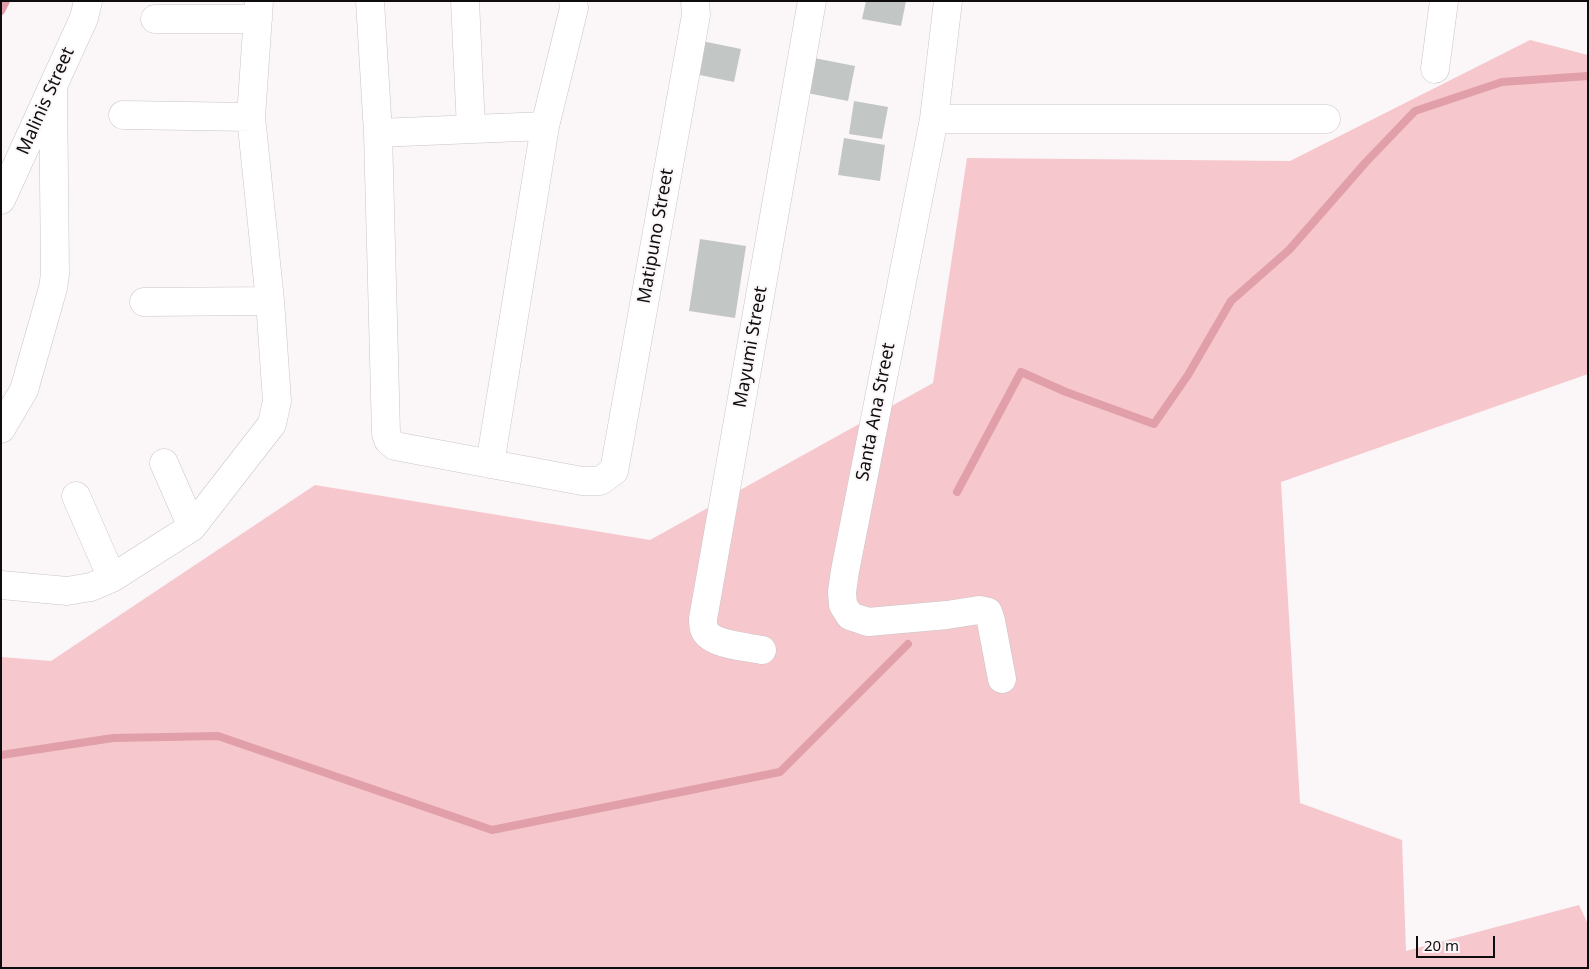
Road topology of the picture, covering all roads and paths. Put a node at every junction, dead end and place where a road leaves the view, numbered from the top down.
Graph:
1 (88, 1) edge
2 (370, 1) edge
3 (465, 1) edge
4 (573, 1) edge
5 (695, 1) edge
6 (812, 1) edge
7 (948, 1) edge
8 (1444, 1) edge
9 (259, 10) edge
10 (156, 19) dead end
11 (1435, 69) dead end
12 (53, 86) junction
13 (123, 115) dead end
14 (252, 117) junction
15 (934, 118) junction
16 (1326, 119) dead end
17 (545, 126) junction
18 (471, 129) junction
19 (378, 134) junction
20 (1, 200) edge
21 (270, 301) junction
22 (144, 302) dead end
23 (1, 429) edge
24 (164, 463) dead end
25 (490, 464) junction
26 (76, 496) dead end
27 (192, 527) junction
28 (112, 578) junction
29 (1, 585) edge
30 (762, 650) dead end
31 (1002, 678) dead end

1 - 12 street, Malinis Street
2 - 19 street
3 - 18 street
4 - 17 street
5 - 25 street, Matipuno Street
6 - 30 street, Mayumi Street
7 - 15 street, Santa Ana Street
8 - 11 street
9 - 10 street
9 - 14 street
12 - 20 street, Malinis Street
12 - 23 street
13 - 14 street
14 - 21 street
15 - 16 street
15 - 31 street, Santa Ana Street
17 - 18 street
17 - 25 street
18 - 19 street
19 - 25 street
21 - 22 street
21 - 27 street
24 - 27 street
26 - 28 street
27 - 28 street
28 - 29 street

